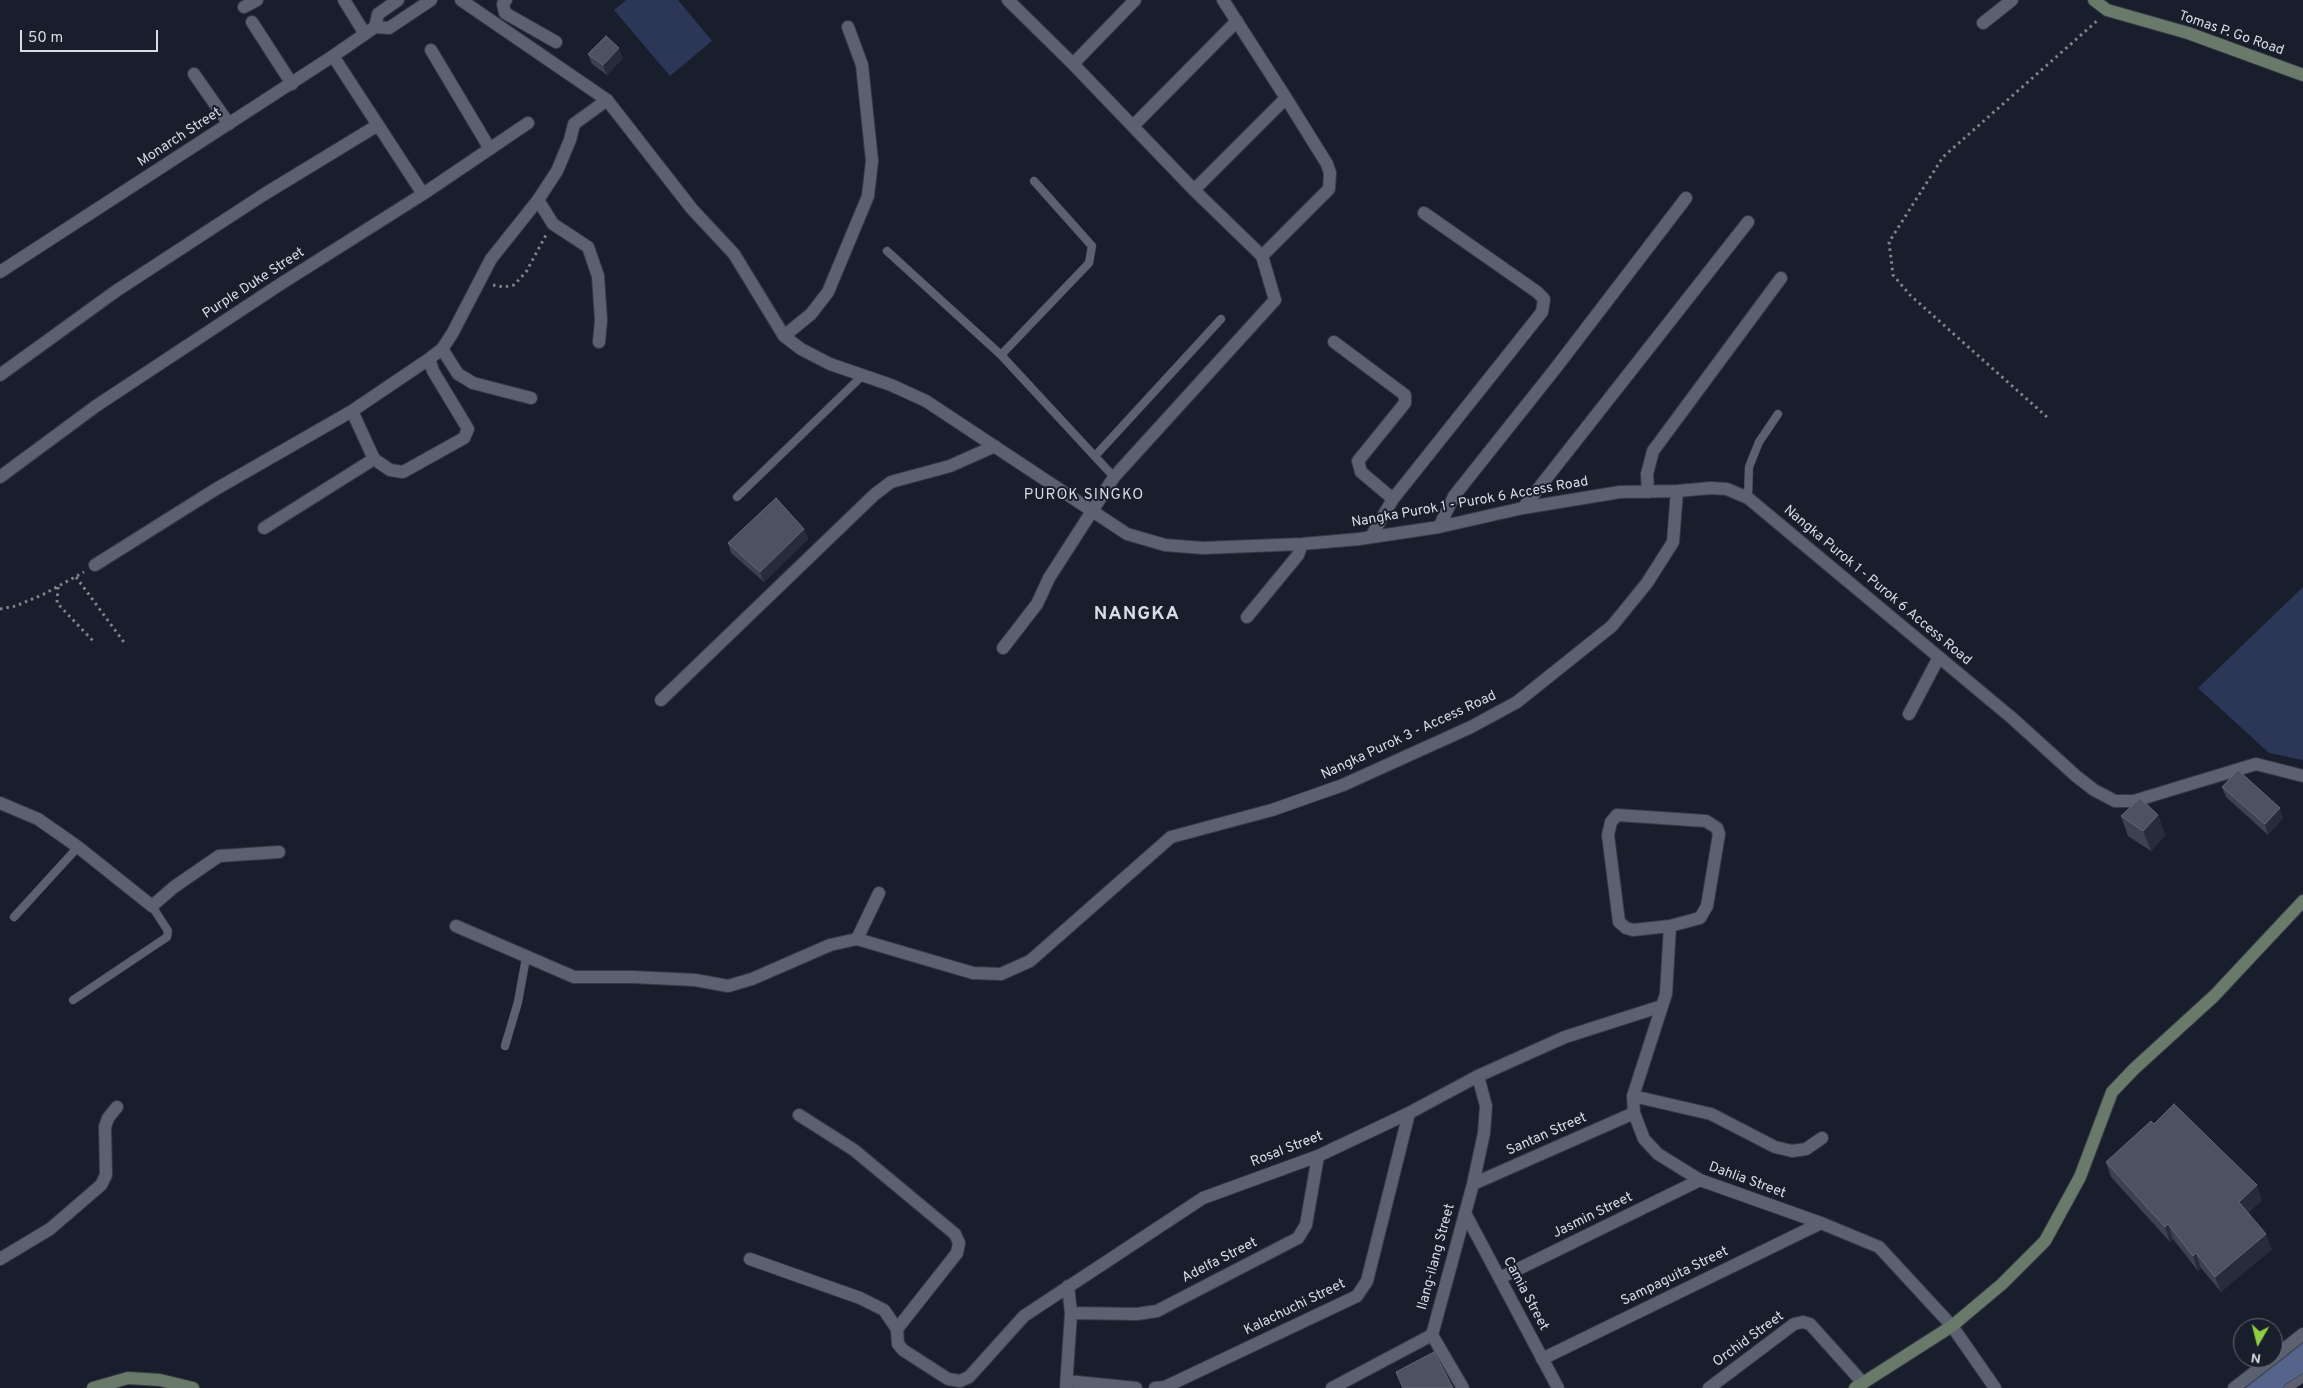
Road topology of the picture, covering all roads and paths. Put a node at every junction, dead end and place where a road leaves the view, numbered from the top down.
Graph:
1 (257, 0) edge
2 (344, 0) edge
3 (398, 0) edge
4 (431, 0) edge
5 (460, 0) edge
6 (506, 0) edge
7 (1135, 0) edge
8 (1223, 0) edge
9 (2012, 0) edge
10 (2094, 0) edge
11 (1016, 3) edge
12 (244, 7) dead end
13 (2107, 10) junction
14 (252, 22) dead end
15 (1237, 22) junction
16 (1983, 23) dead end
17 (848, 27) dead end
18 (370, 31) junction
19 (556, 42) dead end
20 (431, 50) dead end
21 (332, 56) junction
22 (1073, 64) junction
23 (194, 74) dead end
24 (2303, 75) edge
25 (292, 84) junction
26 (1286, 98) junction
27 (607, 100) junction
28 (528, 123) dead end
29 (229, 124) junction
30 (378, 125) junction
31 (1133, 126) junction
32 (490, 149) junction
33 (1034, 180) dead end
34 (1194, 190) junction
35 (423, 194) junction
36 (1686, 198) dead end
37 (538, 200) junction
38 (1424, 213) dead end
39 (1748, 222) dead end
40 (553, 224) junction
41 (888, 251) dead end
42 (1262, 256) junction
43 (0, 272) edge
44 (1781, 278) dead end
45 (478, 282) junction
46 (1221, 319) dead end
47 (784, 336) junction
48 (599, 342) dead end
49 (1334, 342) dead end
50 (442, 350) junction
51 (1002, 355) junction
52 (429, 359) junction
53 (0, 375) edge
54 (862, 376) junction
55 (532, 398) dead end
56 (352, 411) junction
57 (1778, 414) dead end
58 (2047, 417) dead end
59 (995, 446) junction
60 (1095, 456) junction
61 (374, 459) junction
62 (0, 476) edge
63 (1114, 477) junction
64 (1677, 491) junction
65 (1648, 492) junction
66 (737, 497) dead end
67 (1748, 498) junction
68 (1393, 499) junction
69 (1522, 508) junction
70 (1093, 512) junction
71 (1439, 527) junction
72 (264, 528) dead end
73 (1372, 536) junction
74 (1302, 544) junction
75 (95, 565) joint
76 (76, 577) junction
77 (58, 586) junction
78 (0, 609) edge
79 (1247, 617) dead end
80 (95, 643) dead end
81 (126, 645) dead end
82 (1003, 648) dead end
83 (1939, 657) junction
84 (661, 700) dead end
85 (1909, 714) dead end
86 (2303, 776) edge
87 (0, 803) edge
88 (78, 847) junction
89 (279, 852) dead end
90 (879, 893) dead end
91 (2303, 901) edge
92 (152, 906) junction
93 (14, 917) dead end
94 (456, 926) dead end
95 (1670, 926) junction
96 (857, 939) junction
97 (526, 958) junction
98 (73, 1000) dead end
99 (1662, 1006) junction
100 (505, 1046) dead end
101 (1478, 1076) junction
102 (1633, 1096) junction
103 (117, 1107) dead end
104 (1409, 1113) junction
105 (1634, 1113) junction
106 (799, 1115) dead end
107 (1822, 1138) dead end
108 (1318, 1156) junction
109 (1700, 1180) junction
110 (1473, 1184) junction
111 (1465, 1213) junction
112 (1821, 1223) junction
113 (0, 1259) edge
114 (750, 1259) dead end
115 (1500, 1278) junction
116 (1068, 1286) junction
117 (1071, 1313) junction
118 (1952, 1326) junction
119 (897, 1329) junction
120 (1432, 1334) junction
121 (2303, 1334) edge
122 (2283, 1350) edge
123 (1542, 1359) junction
124 (2260, 1368) edge
125 (2303, 1378) edge
126 (1067, 1384) edge
127 (1859, 1386) edge
128 (93, 1388) edge
129 (193, 1388) edge
130 (1136, 1388) edge
131 (1155, 1388) edge
132 (1332, 1388) edge
133 (1463, 1388) edge
134 (1558, 1388) edge
135 (1709, 1388) edge
136 (1994, 1388) edge
137 (2234, 1388) edge
138 (2288, 1388) edge

1 - 12 street
2 - 18 street
3 - 18 street, Monarch Street
4 - 18 street, Monarch Street
5 - 27 street, Nangka Purok 1 - Purok 6 Access Road
6 - 19 street
7 - 22 street
8 - 15 street
9 - 16 street
10 - 13 street, Tomas P. Go Road
11 - 22 street
13 - 24 street, Tomas P. Go Road
13 - 58 path
14 - 25 street
15 - 26 street
15 - 31 street
17 - 47 street
18 - 21 street, Monarch Street
20 - 32 street
21 - 25 street, Monarch Street
21 - 30 street
22 - 31 street
23 - 29 street
25 - 29 street, Monarch Street
26 - 34 street
26 - 42 street
27 - 37 street
27 - 47 street, Nangka Purok 1 - Purok 6 Access Road
28 - 32 street, Purple Duke Street
29 - 43 street, Monarch Street
30 - 35 street
30 - 53 street
31 - 34 street
32 - 35 street, Purple Duke Street
33 - 51 lane
34 - 42 street
35 - 62 street, Purple Duke Street
36 - 71 street
37 - 40 street
37 - 45 street
38 - 68 street
39 - 69 street
40 - 45 path
40 - 48 street
41 - 51 lane
42 - 63 street
44 - 65 street
45 - 50 street
46 - 60 lane
47 - 54 street, Nangka Purok 1 - Purok 6 Access Road
49 - 68 street
50 - 52 street
50 - 55 street
51 - 60 lane
52 - 56 street
52 - 61 street
54 - 59 street, Nangka Purok 1 - Purok 6 Access Road
54 - 66 lane
56 - 61 street
56 - 75 street
57 - 67 lane
59 - 70 street, Nangka Purok 1 - Purok 6 Access Road
59 - 84 street
60 - 63 lane
61 - 72 street
63 - 70 street
64 - 65 street, Nangka Purok 1 - Purok 6 Access Road
64 - 67 street, Nangka Purok 1 - Purok 6 Access Road
64 - 96 street, Nangka Purok 3 - Access Road
65 - 69 street, Nangka Purok 1 - Purok 6 Access Road
67 - 83 street, Nangka Purok 1 - Purok 6 Access Road
68 - 73 street
69 - 71 street, Nangka Purok 1 - Purok 6 Access Road
70 - 74 street, Nangka Purok 1 - Purok 6 Access Road
70 - 82 street
71 - 73 street, Nangka Purok 1 - Purok 6 Access Road
73 - 74 street, Nangka Purok 1 - Purok 6 Access Road
74 - 79 street
75 - 76 path
76 - 77 path
76 - 81 path
77 - 78 path
77 - 80 path
83 - 85 street
83 - 86 street, Nangka Purok 1 - Purok 6 Access Road
87 - 88 street
88 - 92 street
88 - 93 lane
89 - 92 street
90 - 96 street
91 - 118 street
92 - 98 lane
94 - 97 street, Nangka Purok 3 - Access Road
95 - 95 street
95 - 99 street, Dahlia Street
96 - 97 street, Nangka Purok 3 - Access Road
97 - 100 lane
99 - 101 street, Rosal Street
99 - 102 street, Dahlia Street
101 - 104 street, Rosal Street
101 - 110 street, Ilang-ilang Street
102 - 105 street, Dahlia Street
102 - 107 street
103 - 113 street
104 - 108 street, Rosal Street
104 - 131 street, Kalachuchi Street
105 - 109 street, Dahlia Street
105 - 110 street, Santan Street
106 - 119 street
108 - 116 street, Rosal Street
108 - 117 street, Adelfa Street
109 - 112 street, Dahlia Street
109 - 115 street, Jasmin Street
110 - 111 street, Ilang-ilang Street
111 - 115 street, Camia Street
111 - 120 street, Ilang-ilang Street
112 - 118 street, Dahlia Street
112 - 123 street, Sampaguita Street
114 - 119 street
115 - 123 street, Camia Street
116 - 117 street
116 - 119 street, Rosal Street
117 - 126 street
118 - 127 street
118 - 136 street, Dahlia Street
120 - 132 street
120 - 133 street
121 - 122 street
123 - 134 street, Camia Street
124 - 137 street
125 - 138 lane
126 - 130 street
127 - 135 street, Orchid Street
128 - 129 street

